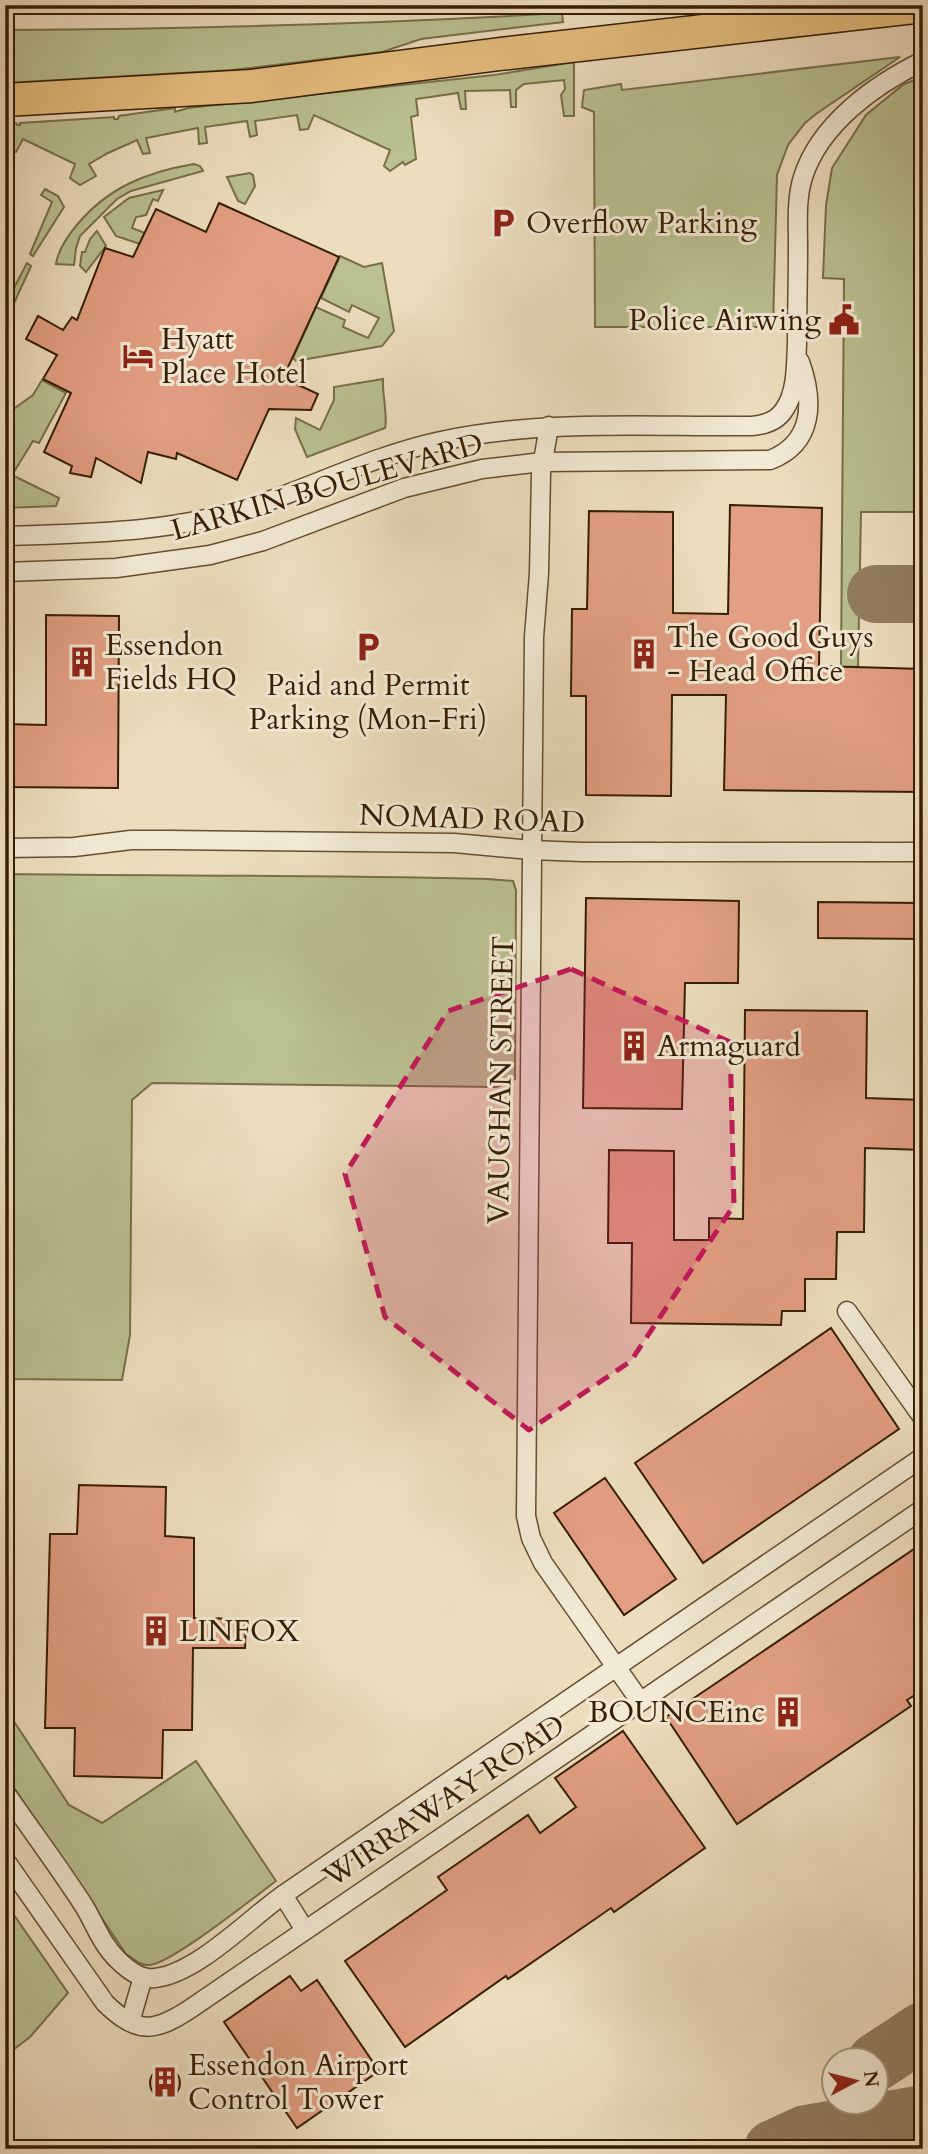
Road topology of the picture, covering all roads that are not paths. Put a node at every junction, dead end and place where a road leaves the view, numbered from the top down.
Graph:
1 (923, 6) edge
2 (923, 61) edge
3 (5, 100) edge
4 (796, 352) junction
5 (549, 426) junction
6 (542, 462) junction
7 (5, 536) edge
8 (5, 572) edge
9 (10, 846) edge
10 (531, 850) junction
11 (923, 852) edge
12 (847, 1311) dead end
13 (923, 1418) edge
14 (923, 1457) edge
15 (923, 1509) edge
16 (615, 1668) junction
17 (640, 1701) junction
18 (5, 1792) edge
19 (5, 1860) edge
20 (283, 1895) junction
21 (305, 1930) junction
22 (143, 1977) junction
23 (130, 2022) junction

1 - 3 highway
2 - 4 street
4 - 5 street, LARKIN BOULEVARD
4 - 6 street, LARKIN BOULEVARD
5 - 6 street, VAUGHAN STREET
5 - 7 street, LARKIN BOULEVARD
6 - 8 street, LARKIN BOULEVARD
6 - 10 street, VAUGHAN STREET
9 - 10 street, NOMAD ROAD
10 - 11 street, NOMAD ROAD
10 - 16 street, VAUGHAN STREET
12 - 13 street
14 - 16 street, WIRRAWAY ROAD
15 - 17 street, WIRRAWAY ROAD
16 - 17 street, VAUGHAN STREET
16 - 20 street, WIRRAWAY ROAD
17 - 21 street, WIRRAWAY ROAD
18 - 22 street
19 - 23 street
20 - 21 street
20 - 22 street, WIRRAWAY ROAD
21 - 23 street, WIRRAWAY ROAD
22 - 23 street

